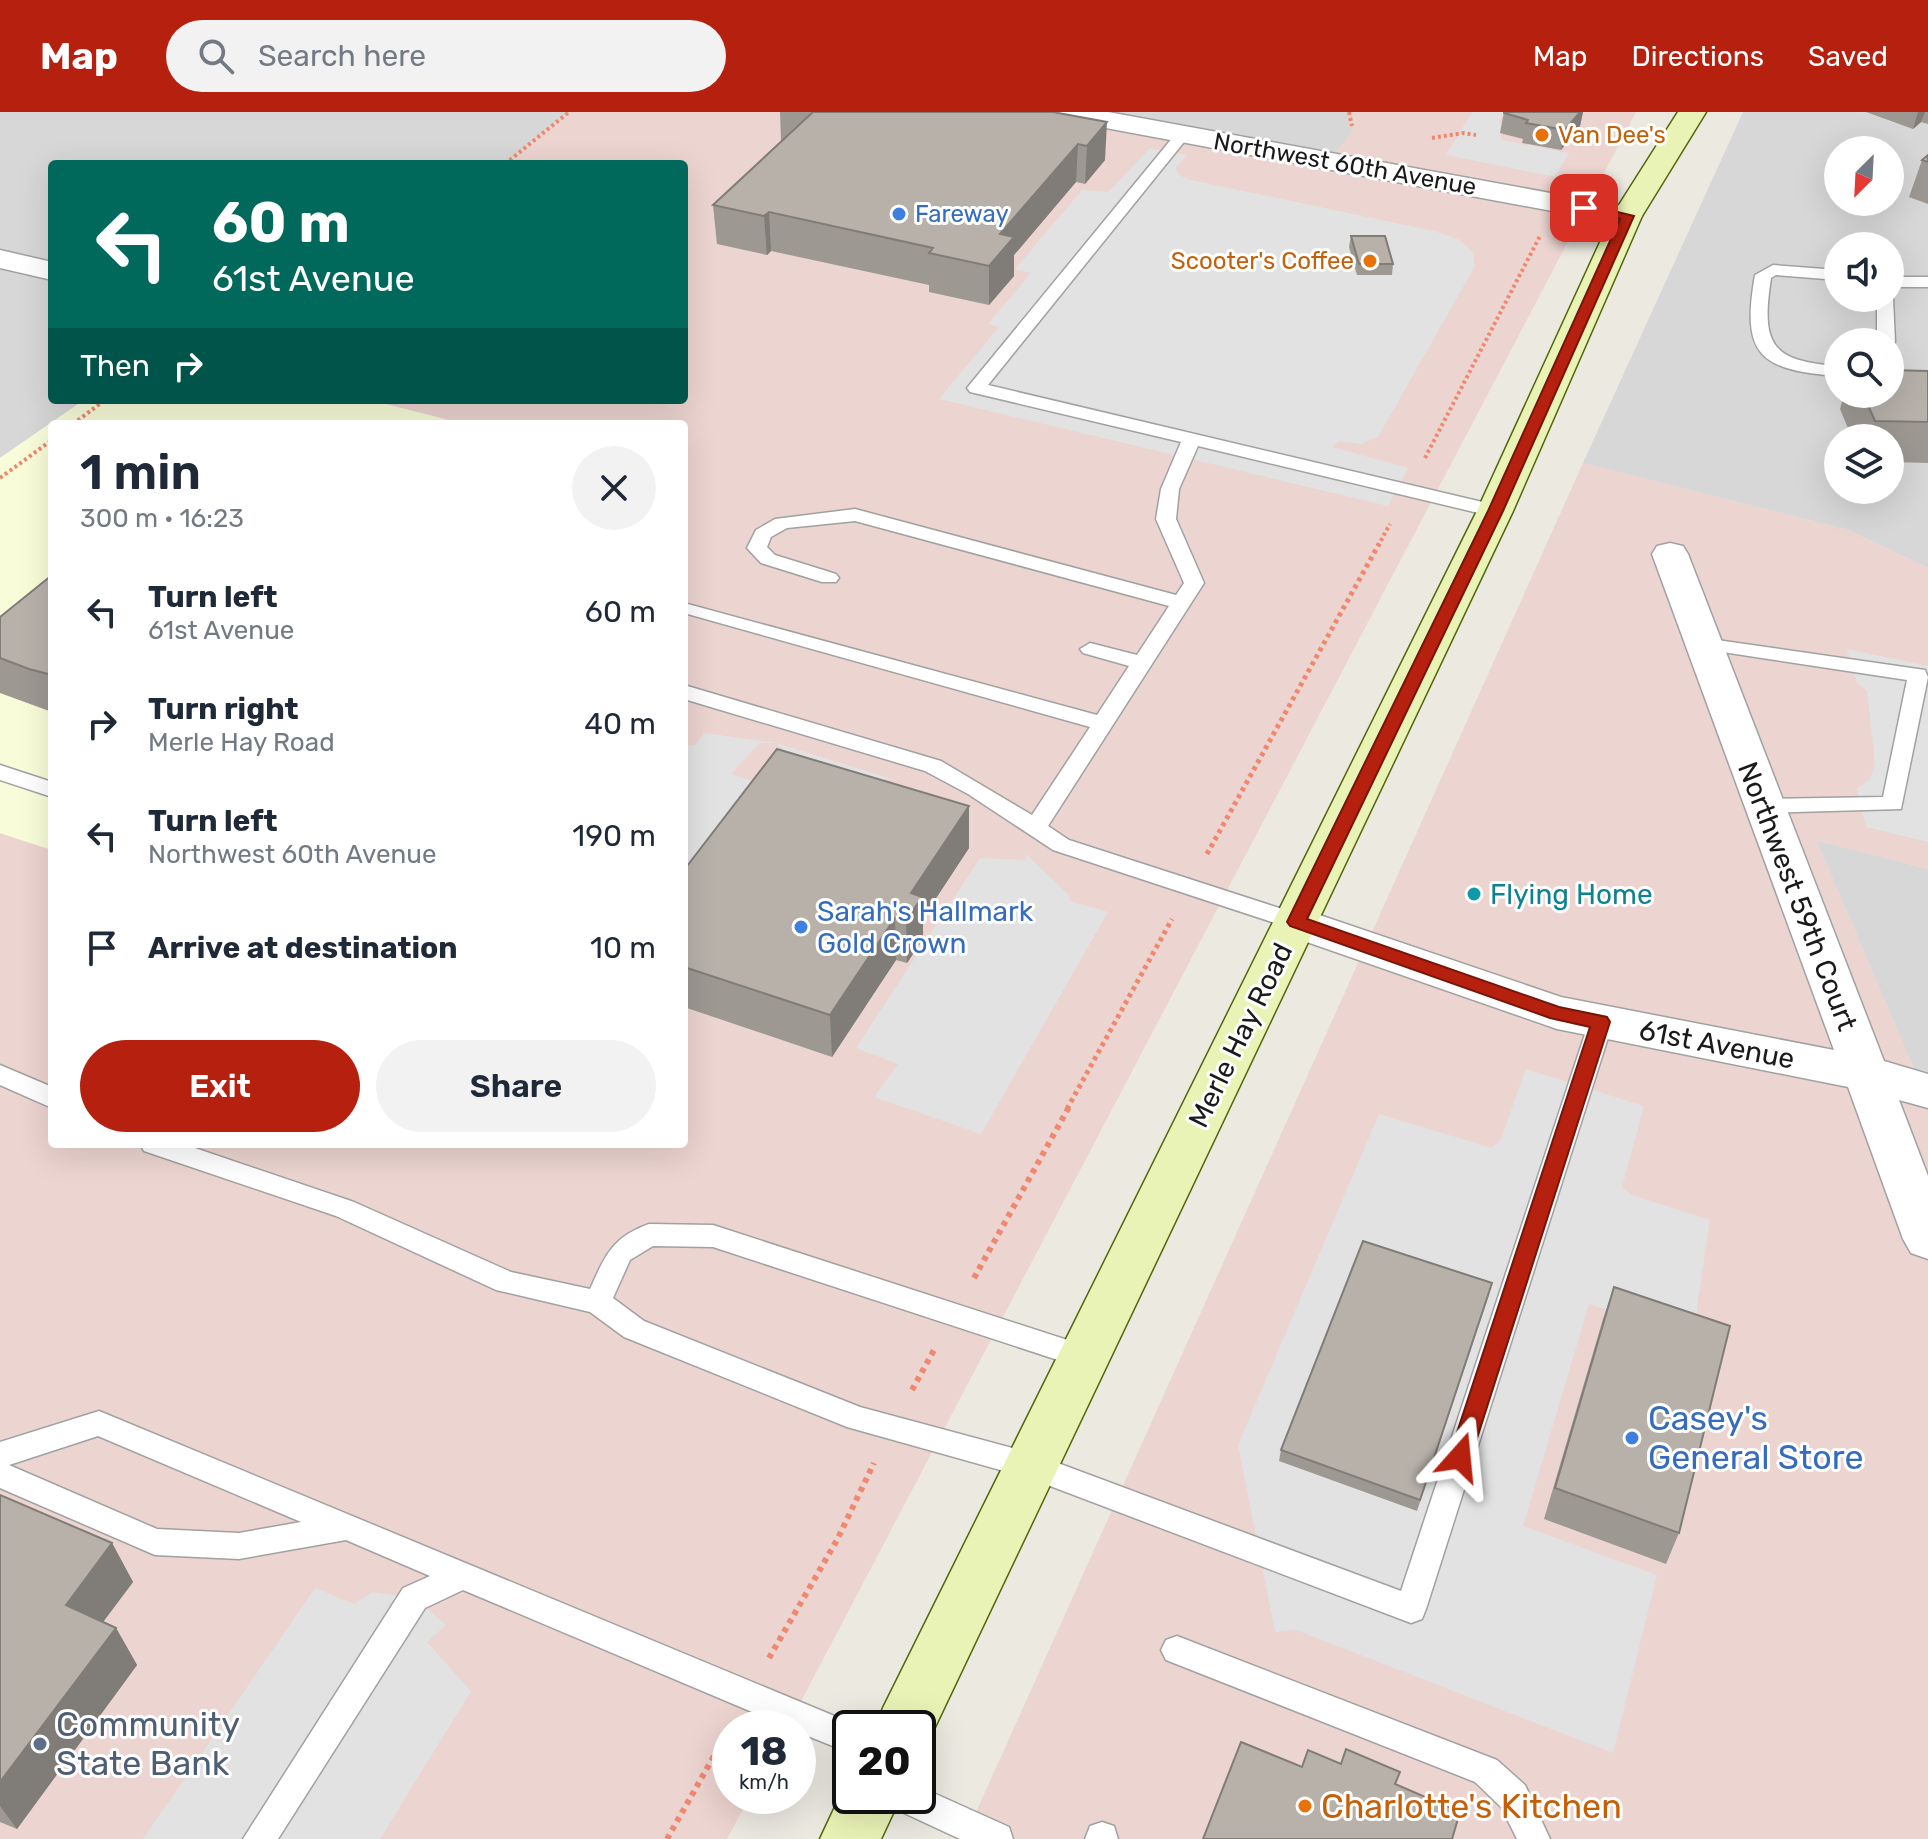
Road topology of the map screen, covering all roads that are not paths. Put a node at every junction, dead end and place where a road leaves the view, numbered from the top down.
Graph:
1 (1063, 112) edge
2 (1686, 117) edge
3 (1183, 134) junction
4 (1627, 216) junction
5 (0, 259) edge
6 (48, 270) edge
7 (1824, 274) edge
8 (1904, 282) edge
9 (1928, 282) edge
10 (1824, 371) edge
11 (1192, 439) junction
12 (1495, 511) junction
13 (1670, 554) dead end
14 (829, 578) dead end
15 (688, 608) edge
16 (1177, 609) junction
17 (1703, 644) junction
18 (1090, 649) dead end
19 (1142, 663) junction
20 (688, 693) edge
21 (1104, 724) junction
22 (0, 772) edge
23 (48, 789) edge
24 (1764, 806) junction
25 (1034, 829) junction
26 (1296, 922) junction
27 (1601, 1022) junction
28 (1865, 1073) junction
29 (0, 1074) edge
30 (1928, 1091) edge
31 (48, 1096) edge
32 (165, 1148) edge
33 (1928, 1239) edge
34 (598, 1302) junction
35 (1085, 1357) junction
36 (0, 1455) edge
37 (1031, 1466) junction
38 (0, 1474) edge
39 (346, 1527) junction
40 (462, 1576) junction
41 (1177, 1650) dead end
42 (913, 1710) edge
43 (832, 1731) edge
44 (936, 1811) edge
45 (862, 1814) edge
46 (259, 1839) edge
47 (850, 1839) edge
48 (997, 1839) edge
49 (1534, 1839) edge

1 - 3 street, Northwest 60th Avenue
2 - 4 main road, Merle Hay Road
3 - 4 street, Northwest 60th Avenue
3 - 11 lane
4 - 12 main road, Merle Hay Road
5 - 6 street
7 - 10 lane
8 - 9 lane
11 - 12 lane
11 - 16 lane
12 - 26 main road, Merle Hay Road
13 - 17 street, Northwest 59th Court
14 - 16 lane
15 - 21 lane
16 - 19 lane
17 - 24 street, Northwest 59th Court
17 - 24 lane
18 - 19 lane
19 - 21 lane
20 - 25 lane
21 - 25 lane
22 - 23 lane
24 - 28 street, Northwest 59th Court
25 - 26 lane
26 - 27 street, 61st Avenue
26 - 35 main road, Merle Hay Road
27 - 28 street, 61st Avenue
27 - 37 lane
28 - 30 street, 61st Avenue
28 - 33 street, Northwest 59th Court
29 - 31 lane
32 - 34 lane
34 - 35 lane
34 - 37 lane
35 - 37 main road, Merle Hay Road
36 - 39 lane
37 - 42 main road, Merle Hay Road
38 - 39 lane
39 - 40 lane
40 - 43 lane
40 - 46 lane
41 - 49 lane
44 - 48 lane
45 - 47 main road

